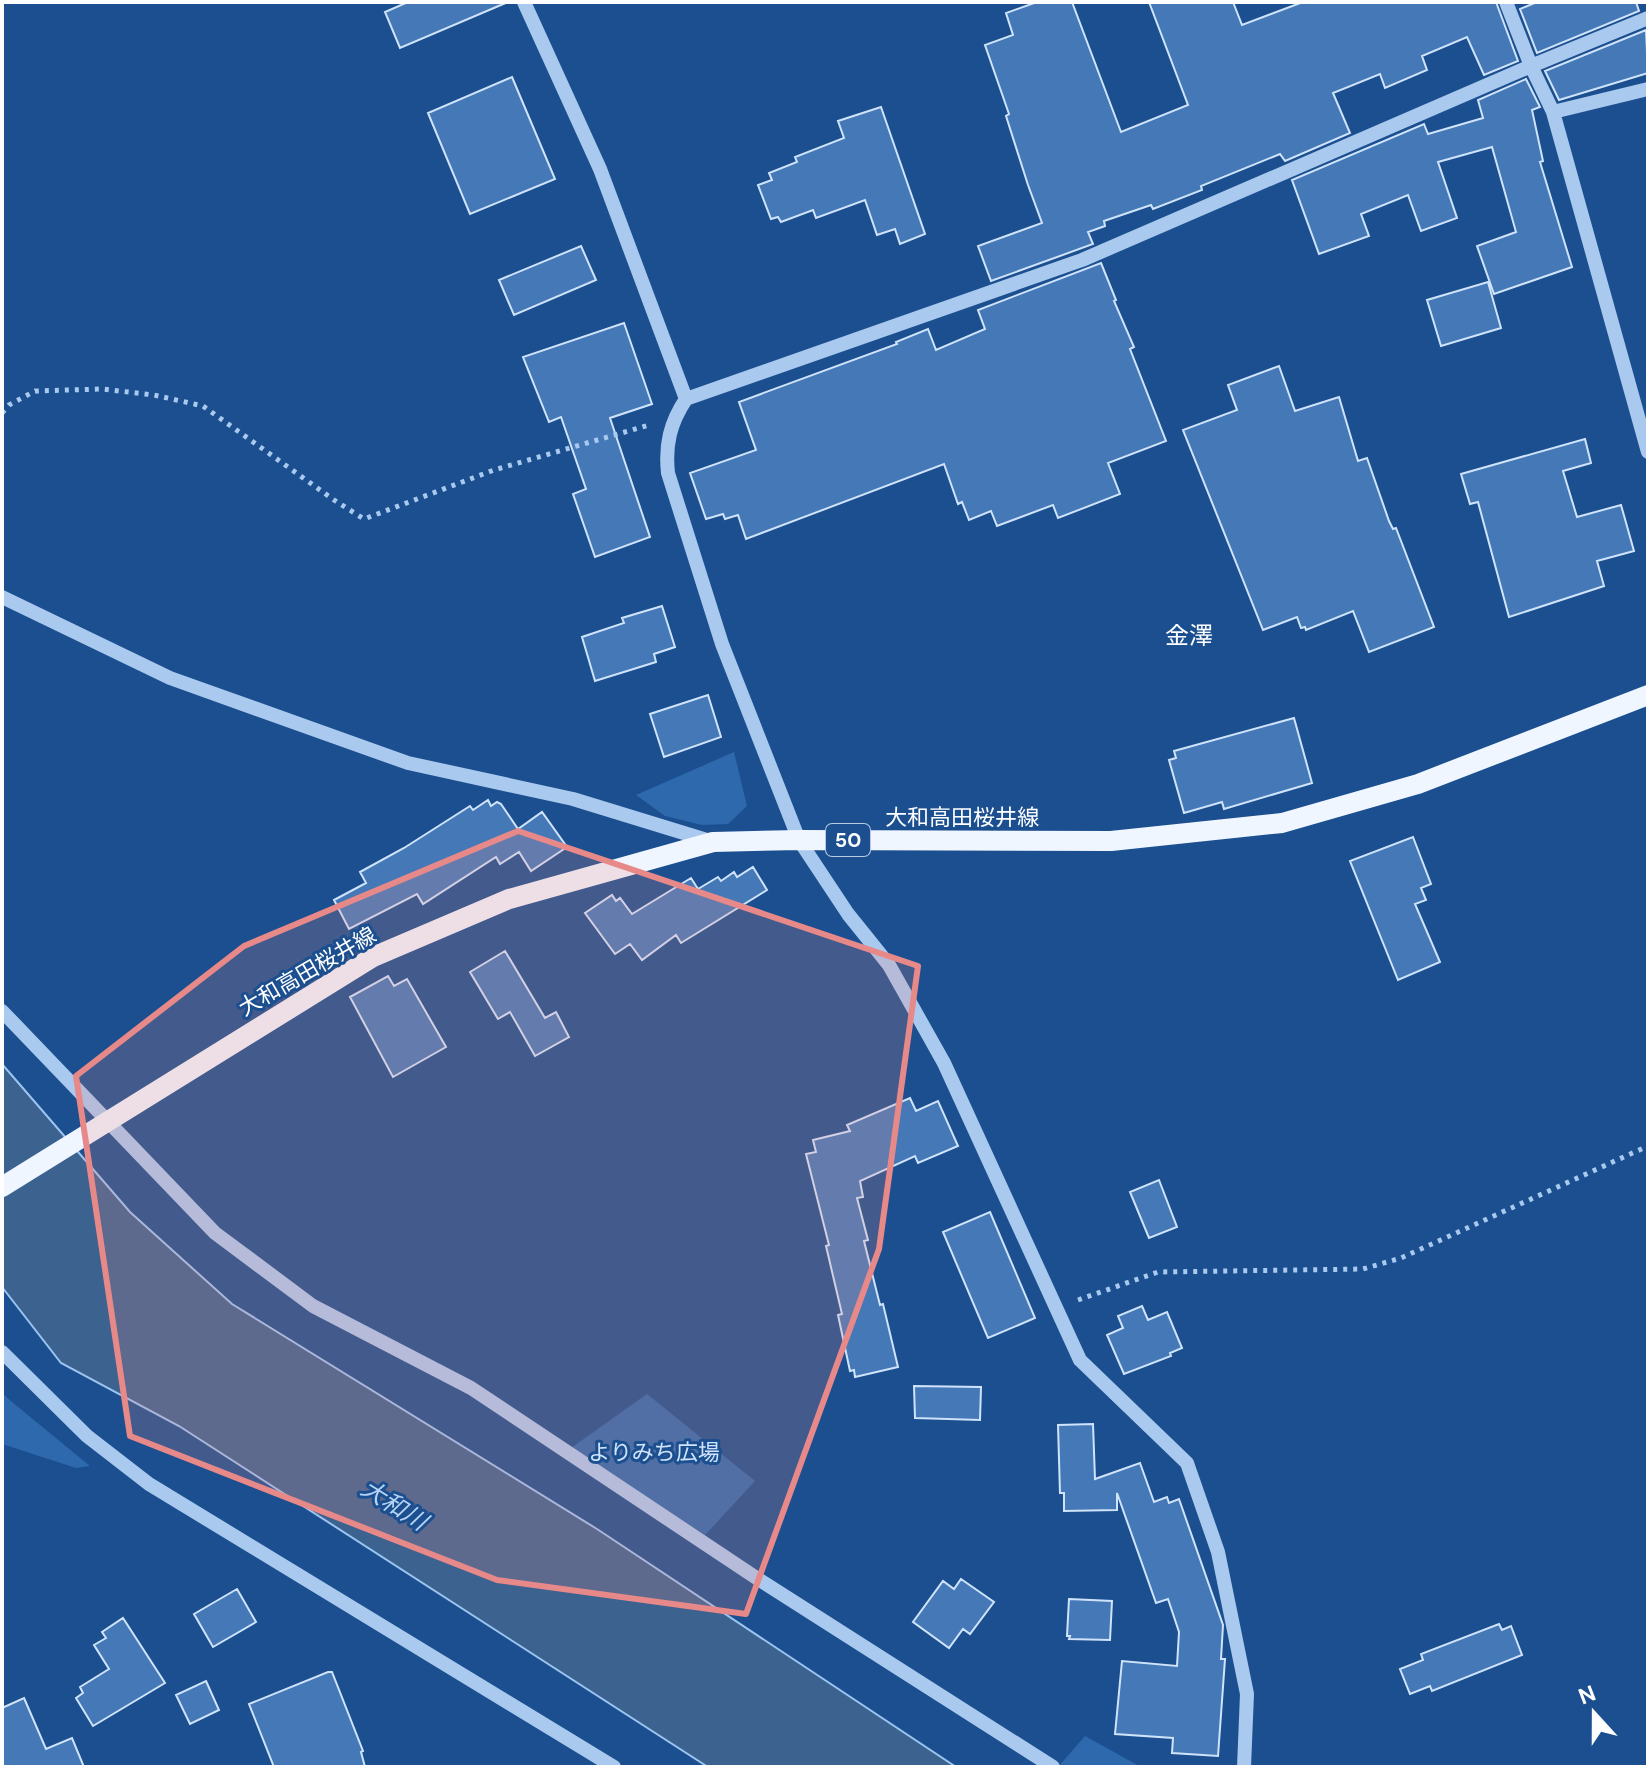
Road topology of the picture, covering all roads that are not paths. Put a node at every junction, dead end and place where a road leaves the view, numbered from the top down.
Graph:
1 (524, 2) edge
2 (1506, 2) edge
3 (1648, 18) edge
4 (1531, 66) junction
5 (1648, 89) edge
6 (1553, 112) junction
7 (686, 399) junction
8 (1648, 452) edge
9 (2, 597) edge
10 (1648, 695) edge
11 (799, 840) junction
12 (713, 842) junction
13 (2, 1011) edge
14 (100, 1125) junction
15 (2, 1187) edge
16 (2, 1352) edge
17 (614, 1767) edge
18 (1053, 1767) edge
19 (1244, 1767) edge

1 - 7 street
2 - 4 street
3 - 4 street
4 - 6 street
4 - 7 street
5 - 6 street
6 - 8 street
7 - 11 street
9 - 12 street
10 - 11 main road, 大和高田桜井線 / 50
11 - 12 main road, 大和高田桜井線 / 50
11 - 19 street
12 - 14 main road, 大和高田桜井線 / 50
13 - 14 street
14 - 15 main road, 大和高田桜井線 / 50
14 - 18 street
16 - 17 street

